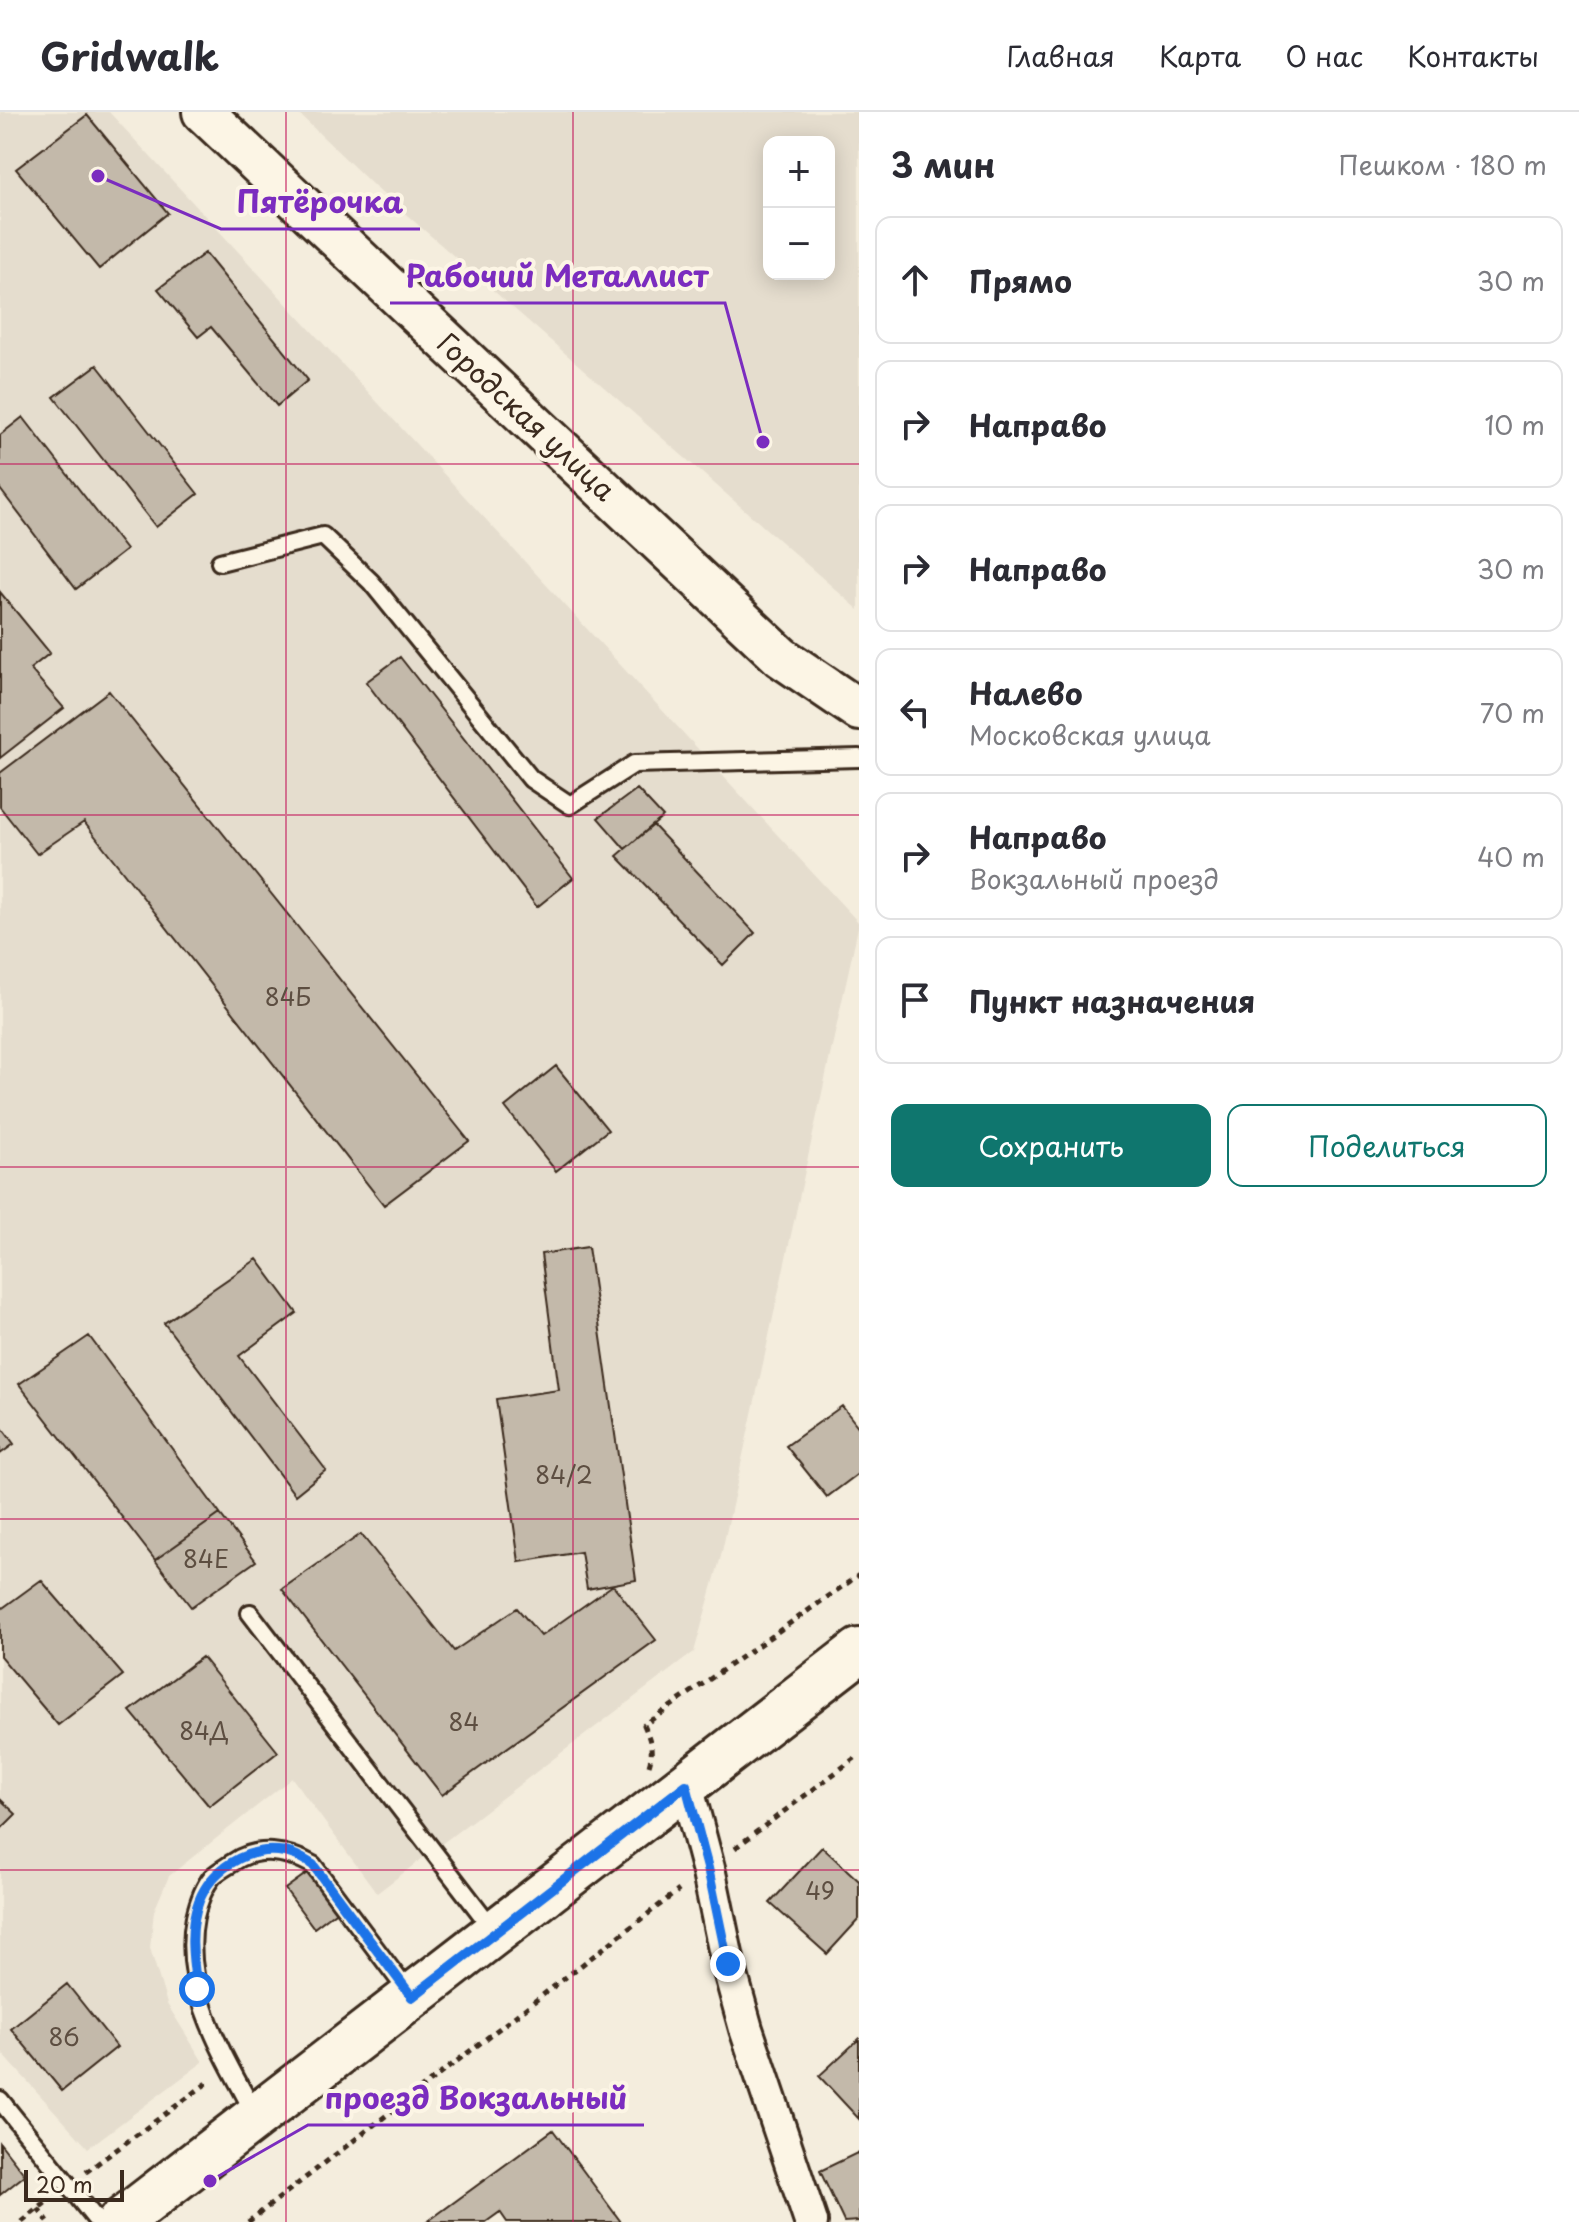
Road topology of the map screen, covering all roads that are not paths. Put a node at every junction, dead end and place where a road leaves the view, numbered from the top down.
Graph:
1 (203, 112) edge
2 (220, 562) dead end
3 (859, 710) edge
4 (859, 758) edge
5 (250, 1613) dead end
6 (859, 1651) edge
7 (686, 1785) junction
8 (496, 1932) junction
9 (412, 1997) junction
10 (0, 2100) edge
11 (257, 2116) junction
12 (98, 2222) edge
13 (120, 2222) edge
14 (811, 2222) edge

1 - 3 street, Городская улица
2 - 4 lane
5 - 8 lane
6 - 7 main road
7 - 8 main road
7 - 14 street
8 - 9 main road
9 - 11 main road
9 - 11 lane
10 - 12 lane
11 - 13 main road

